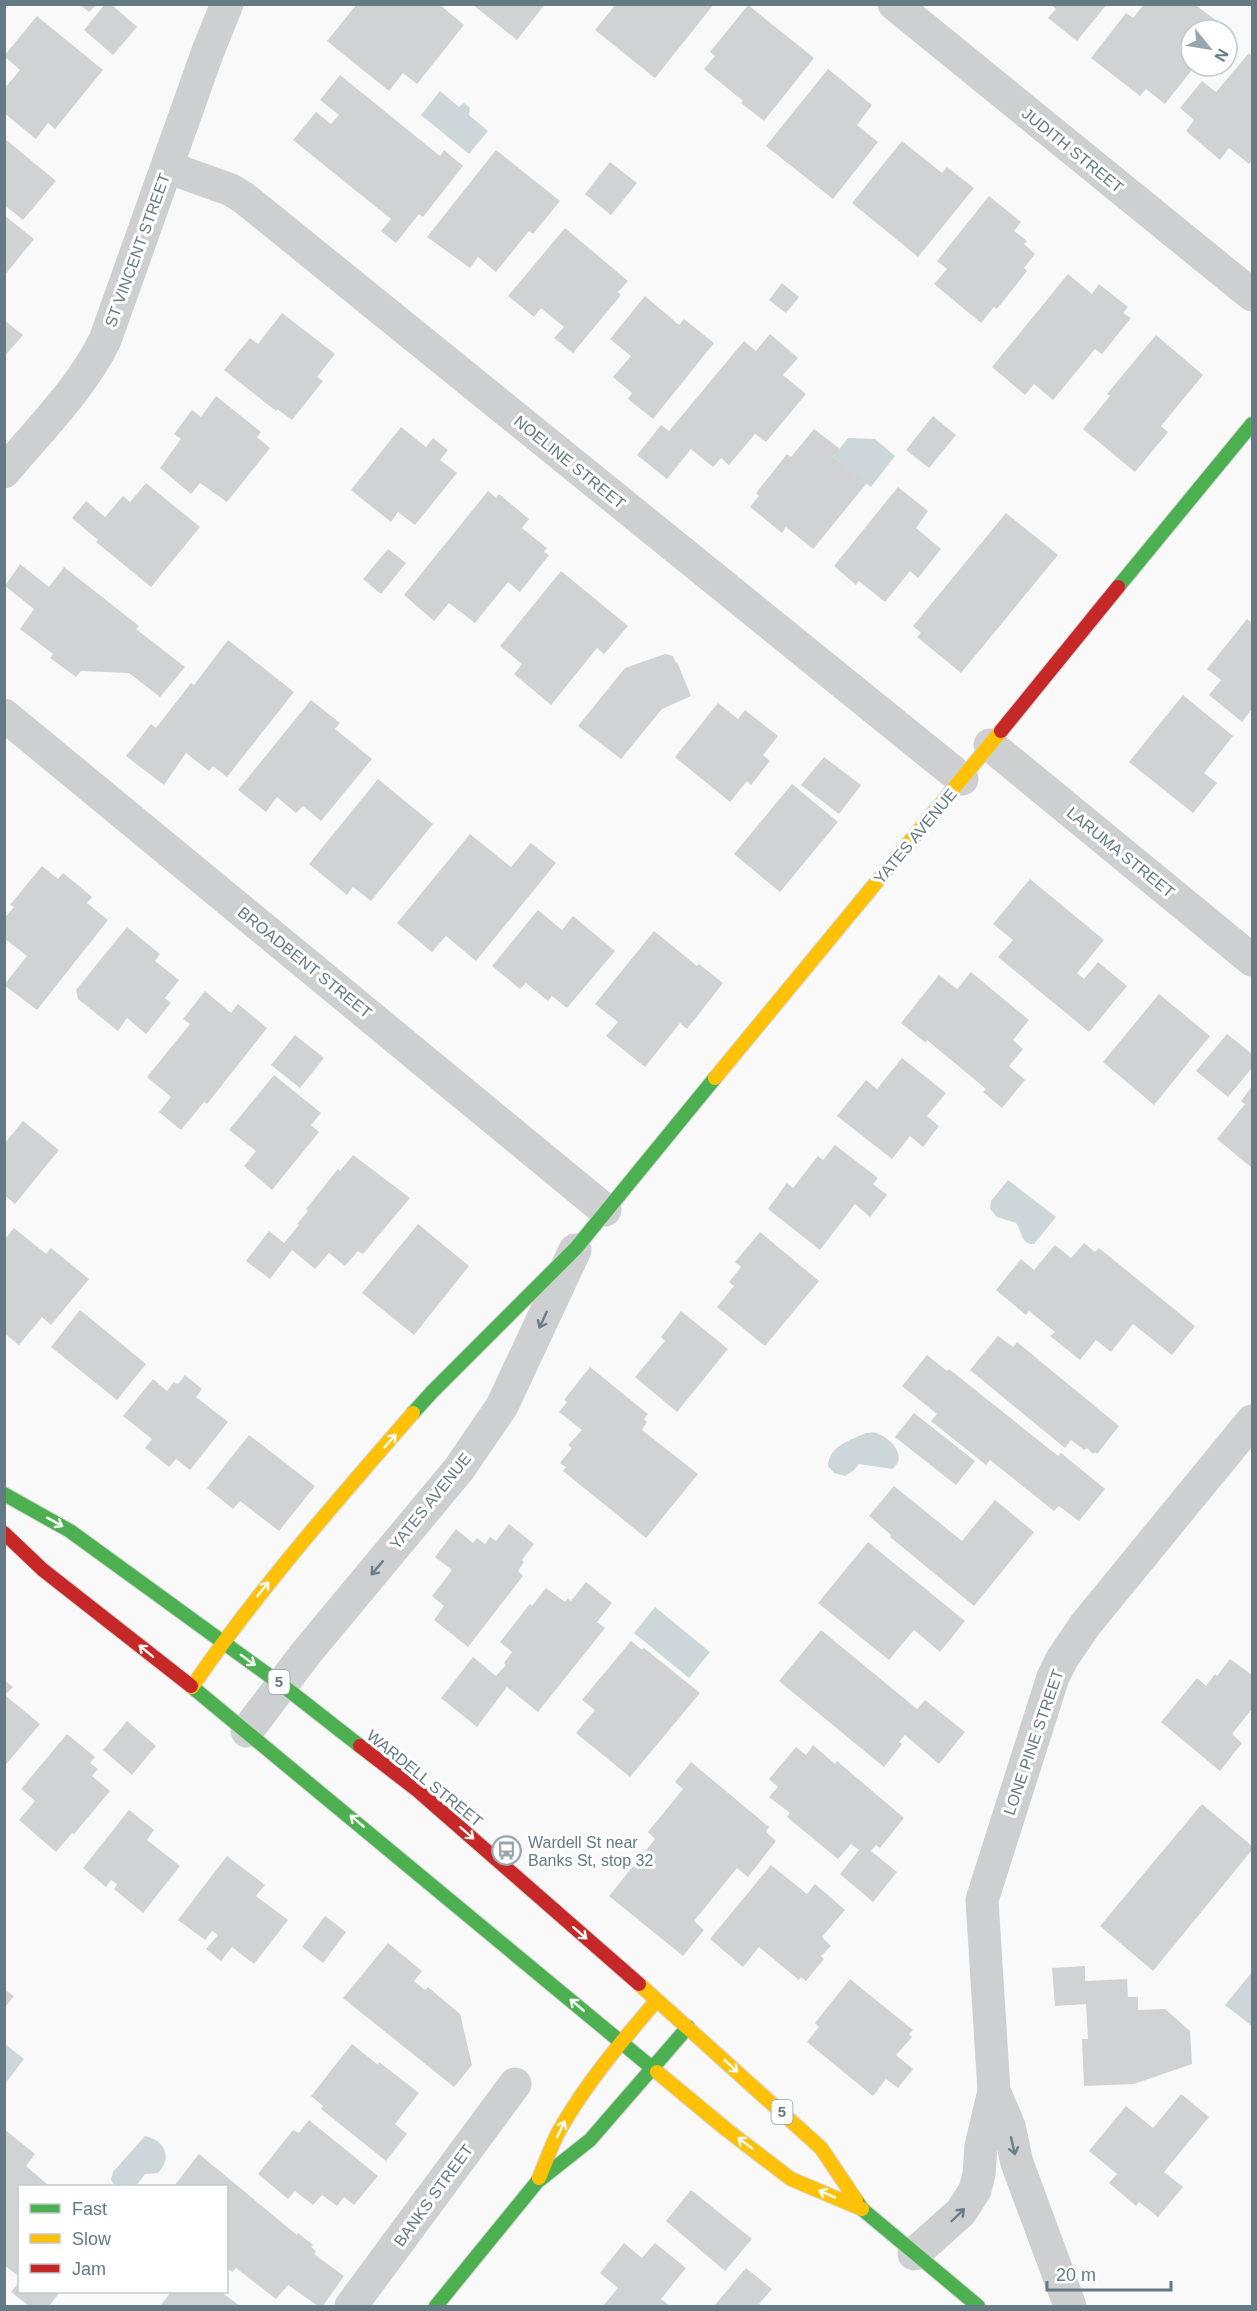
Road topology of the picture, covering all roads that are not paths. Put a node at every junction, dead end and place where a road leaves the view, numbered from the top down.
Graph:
1 (227, 4) edge
2 (894, 4) edge
3 (166, 167) junction
4 (1252, 295) edge
5 (1252, 424) edge
6 (4, 472) edge
7 (4, 715) edge
8 (990, 745) junction
9 (962, 779) junction
10 (1252, 960) edge
11 (605, 1210) junction
12 (576, 1248) junction
13 (1252, 1421) edge
14 (4, 1494) edge
15 (4, 1533) edge
16 (223, 1641) junction
17 (282, 1685) junction
18 (192, 1687) junction
19 (247, 1731) junction
20 (657, 2000) junction
21 (688, 2027) junction
22 (622, 2042) junction
23 (653, 2067) junction
24 (515, 2084) dead end
25 (994, 2091) junction
26 (537, 2182) junction
27 (862, 2209) junction
28 (914, 2254) junction
29 (351, 2307) edge
30 (436, 2307) edge
31 (978, 2307) edge
32 (1071, 2307) edge

1 - 3 street, ST VINCENT STREET
2 - 4 street, JUDITH STREET
3 - 6 street, ST VINCENT STREET
3 - 9 street, NOELINE STREET
5 - 8 main road, YATES AVENUE
7 - 11 street, BROADBENT STREET
8 - 9 main road, YATES AVENUE
8 - 10 street, LARUMA STREET
9 - 11 main road, YATES AVENUE
11 - 12 main road, YATES AVENUE
16 -> 12 main road, YATES AVENUE
12 -> 17 street, YATES AVENUE
13 - 25 street, LONE PINE STREET
14 -> 16 main road, WARDELL STREET / 5
18 -> 15 main road, WARDELL STREET / 5
16 -> 17 main road, WARDELL STREET / 5
16 - 18 main road, YATES AVENUE
17 - 19 street, YATES AVENUE
17 -> 20 main road, WARDELL STREET / 5
18 - 19 main road, WARDELL STREET / 5
22 -> 19 main road, WARDELL STREET / 5
20 - 21 main road, WARDELL STREET / 5
20 - 22 main road
21 - 23 main road
21 -> 27 main road, WARDELL STREET / 5
22 - 23 main road, WARDELL STREET / 5
26 -> 22 main road
23 - 26 main road
27 -> 23 main road, WARDELL STREET / 5
24 - 29 street, BANKS STREET
28 -> 25 street, LONE PINE STREET
25 -> 32 street, LONE PINE STREET
26 - 30 main road
27 - 28 main road, WARDELL STREET / 5
28 - 31 main road, WARDELL STREET / 5

